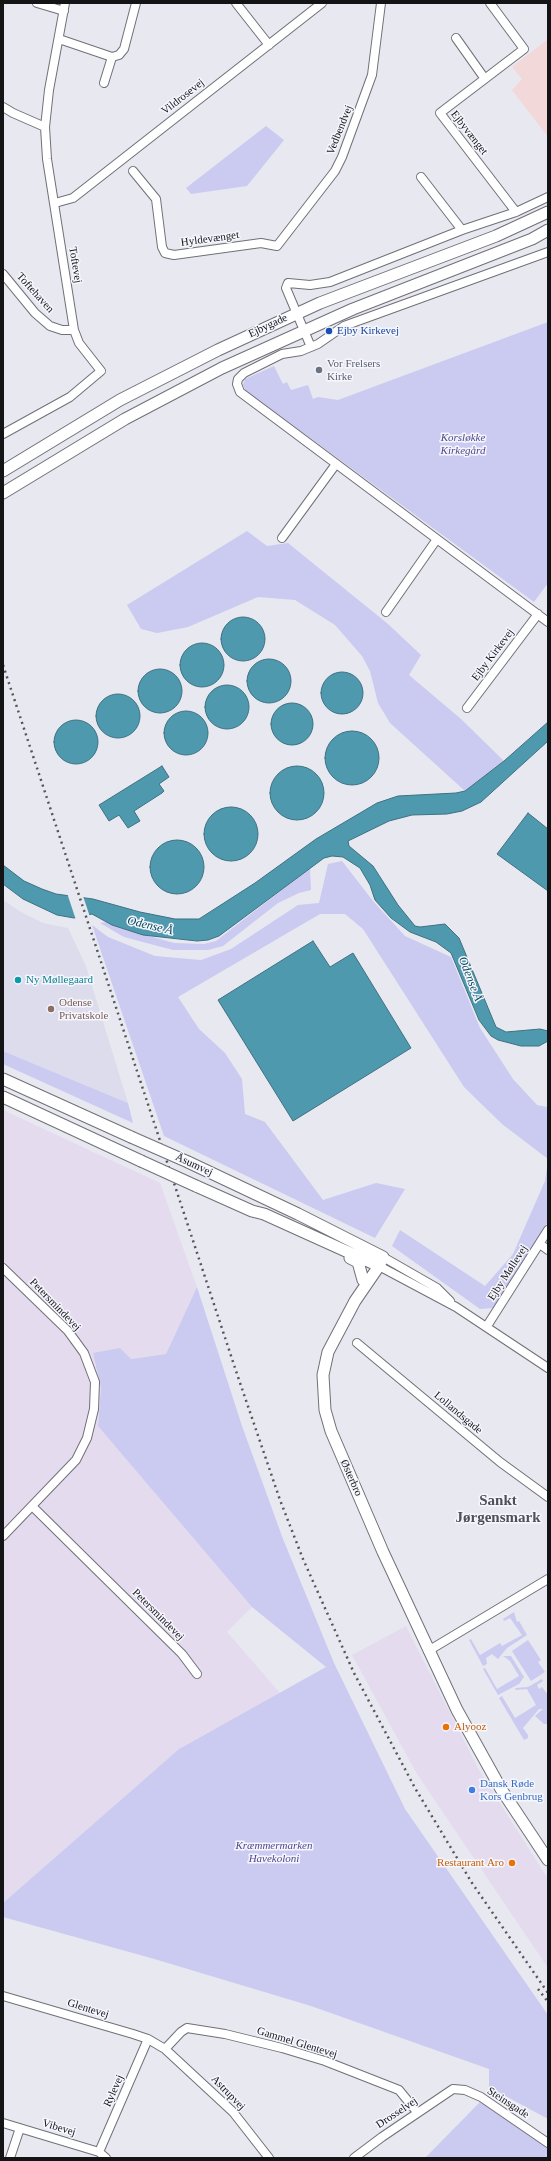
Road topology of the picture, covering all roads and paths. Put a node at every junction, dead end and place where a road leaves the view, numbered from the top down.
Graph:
1 (37, 3) edge
2 (136, 3) edge
3 (236, 3) edge
4 (322, 3) edge
5 (381, 3) edge
6 (490, 3) edge
7 (65, 7) edge
8 (456, 38) dead end
9 (59, 39) junction
10 (269, 45) junction
11 (112, 57) junction
12 (485, 79) junction
13 (104, 83) dead end
14 (3, 107) edge
15 (45, 127) junction
16 (133, 170) dead end
17 (421, 177) dead end
18 (548, 197) edge
19 (55, 203) junction
20 (516, 212) junction
21 (548, 212) edge
22 (462, 230) junction
23 (548, 230) edge
24 (277, 246) joint
25 (548, 252) edge
26 (3, 274) edge
27 (297, 313) junction
28 (74, 330) junction
29 (304, 330) junction
30 (311, 347) junction
31 (3, 434) edge
32 (336, 464) junction
33 (3, 471) edge
34 (3, 492) edge
35 (282, 538) dead end
36 (437, 539) junction
37 (386, 612) dead end
38 (538, 614) junction
39 (548, 622) edge
40 (467, 708) dead end
41 (3, 1079) edge
42 (3, 1097) edge
43 (252, 1212) junction
44 (548, 1230) edge
45 (540, 1244) junction
46 (548, 1250) edge
47 (377, 1260) junction
48 (3, 1268) edge
49 (363, 1280) junction
50 (355, 1301) junction
51 (487, 1326) junction
52 (357, 1343) dead end
53 (548, 1368) edge
54 (548, 1497) edge
55 (32, 1506) junction
56 (3, 1536) edge
57 (548, 1579) edge
58 (428, 1651) junction
59 (196, 1674) dead end
60 (548, 1860) edge
61 (3, 1996) edge
62 (148, 2040) junction
63 (165, 2049) junction
64 (453, 2088) joint
65 (417, 2112) junction
66 (3, 2123) edge
67 (20, 2128) junction
68 (548, 2143) edge
69 (99, 2152) junction
70 (10, 2158) edge
71 (106, 2158) edge
72 (269, 2158) edge
73 (354, 2158) edge

1 - 7 street
2 - 11 street
3 - 10 street
4 - 10 street, Vildrosevej
5 - 24 street, Vedbendvej
6 - 12 street, Ejbyvænget
7 - 9 street, Toftevej
8 - 12 street
9 - 11 street
9 - 15 street, Toftevej
10 - 19 street, Vildrosevej
11 - 13 street
12 - 20 street, Ejbyvænget
14 - 15 street
15 - 19 street, Toftevej
16 - 24 street, Hyldevænget
17 - 22 street
18 - 20 street
19 - 28 street, Toftevej
20 - 22 street
21 - 27 street, Ejbygade
22 - 27 street
23 - 29 street, Ejbygade
25 - 30 street
26 - 28 street, Toftehaven
27 - 29 street
27 - 33 street, Ejbygade
28 - 31 street, Toftevej
29 - 30 street, Ejbygade
29 - 34 street, Ejbygade
30 - 32 street
32 - 35 street
32 - 36 street
36 - 37 street
36 - 38 street
38 - 39 street
38 - 40 street, Ejby Kirkevej
41 - 47 street, Åsumvej, bridge
42 - 43 street, Åsumvej, bridge
43 - 47 street, Åsumvej
43 - 49 street
44 - 45 street, Ejby Møllevej
45 - 46 street
45 - 51 street, Ejby Møllevej
47 - 49 street, Østerbro
47 - 50 street, Østerbro
47 - 51 street
48 - 55 street, Petersmindevej
49 - 50 street, Østerbro
50 - 58 street, Østerbro
51 - 53 street
52 - 54 street, Lollandsgade
55 - 56 street, Petersmindevej
55 - 59 street, Petersmindevej
57 - 58 street
58 - 60 street, Østerbro
61 - 62 street, Glentevej
62 - 63 street, Glentevej
62 - 69 street, Rylevej
63 - 65 street, Gammel Glentevej
63 - 72 street, Astrupvej
64 - 65 street, Drosselvej
64 - 68 street, Steinsgade
65 - 73 street, Drosselvej
66 - 67 street, Vibevej
67 - 69 street, Vibevej
67 - 70 street
69 - 71 street, Vibevej

